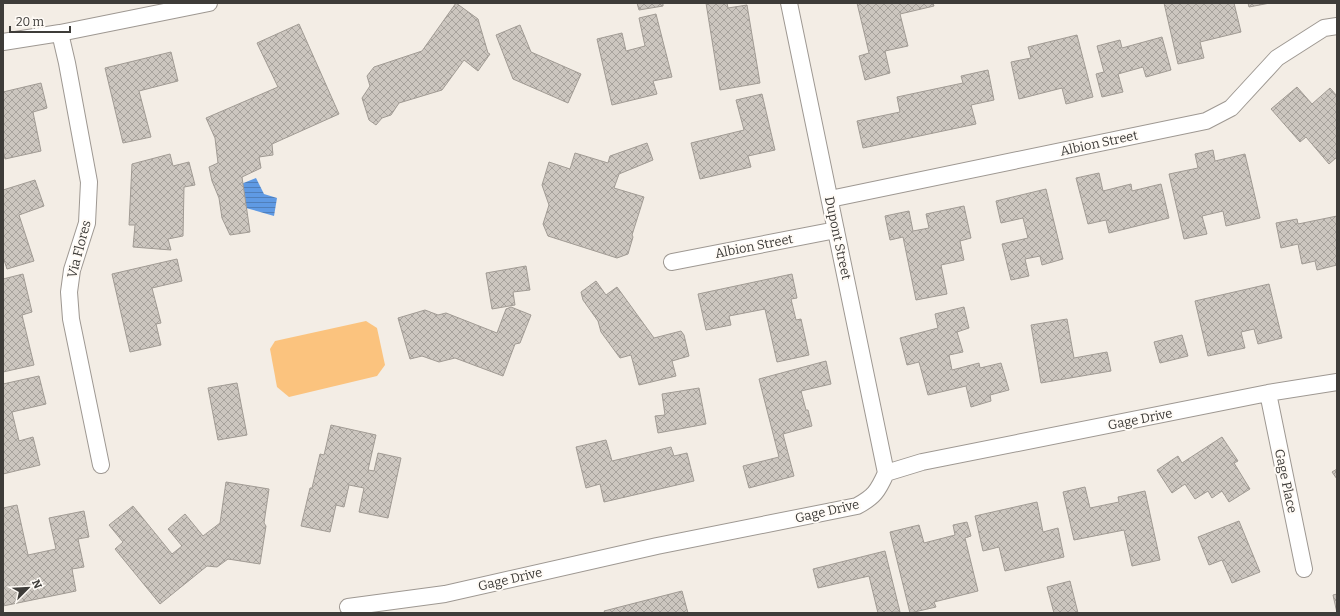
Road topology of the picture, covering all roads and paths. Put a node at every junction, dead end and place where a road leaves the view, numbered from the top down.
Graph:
1 (209, 3) edge
2 (790, 3) edge
3 (1337, 26) edge
4 (60, 33) junction
5 (3, 42) edge
6 (830, 199) junction
7 (836, 230) junction
8 (672, 262) dead end
9 (1337, 382) edge
10 (1268, 394) junction
11 (101, 465) dead end
12 (886, 473) junction
13 (1304, 569) dead end
14 (348, 607) dead end

1 - 4 street
2 - 6 street, Dupont Street
3 - 6 street, Albion Street
4 - 5 street
4 - 11 street, Via Flores
6 - 7 street, Dupont Street
7 - 8 street, Albion Street
7 - 12 street, Dupont Street
9 - 10 street, Gage Drive
10 - 12 street, Gage Drive
10 - 13 street, Gage Place
12 - 14 street, Gage Drive

